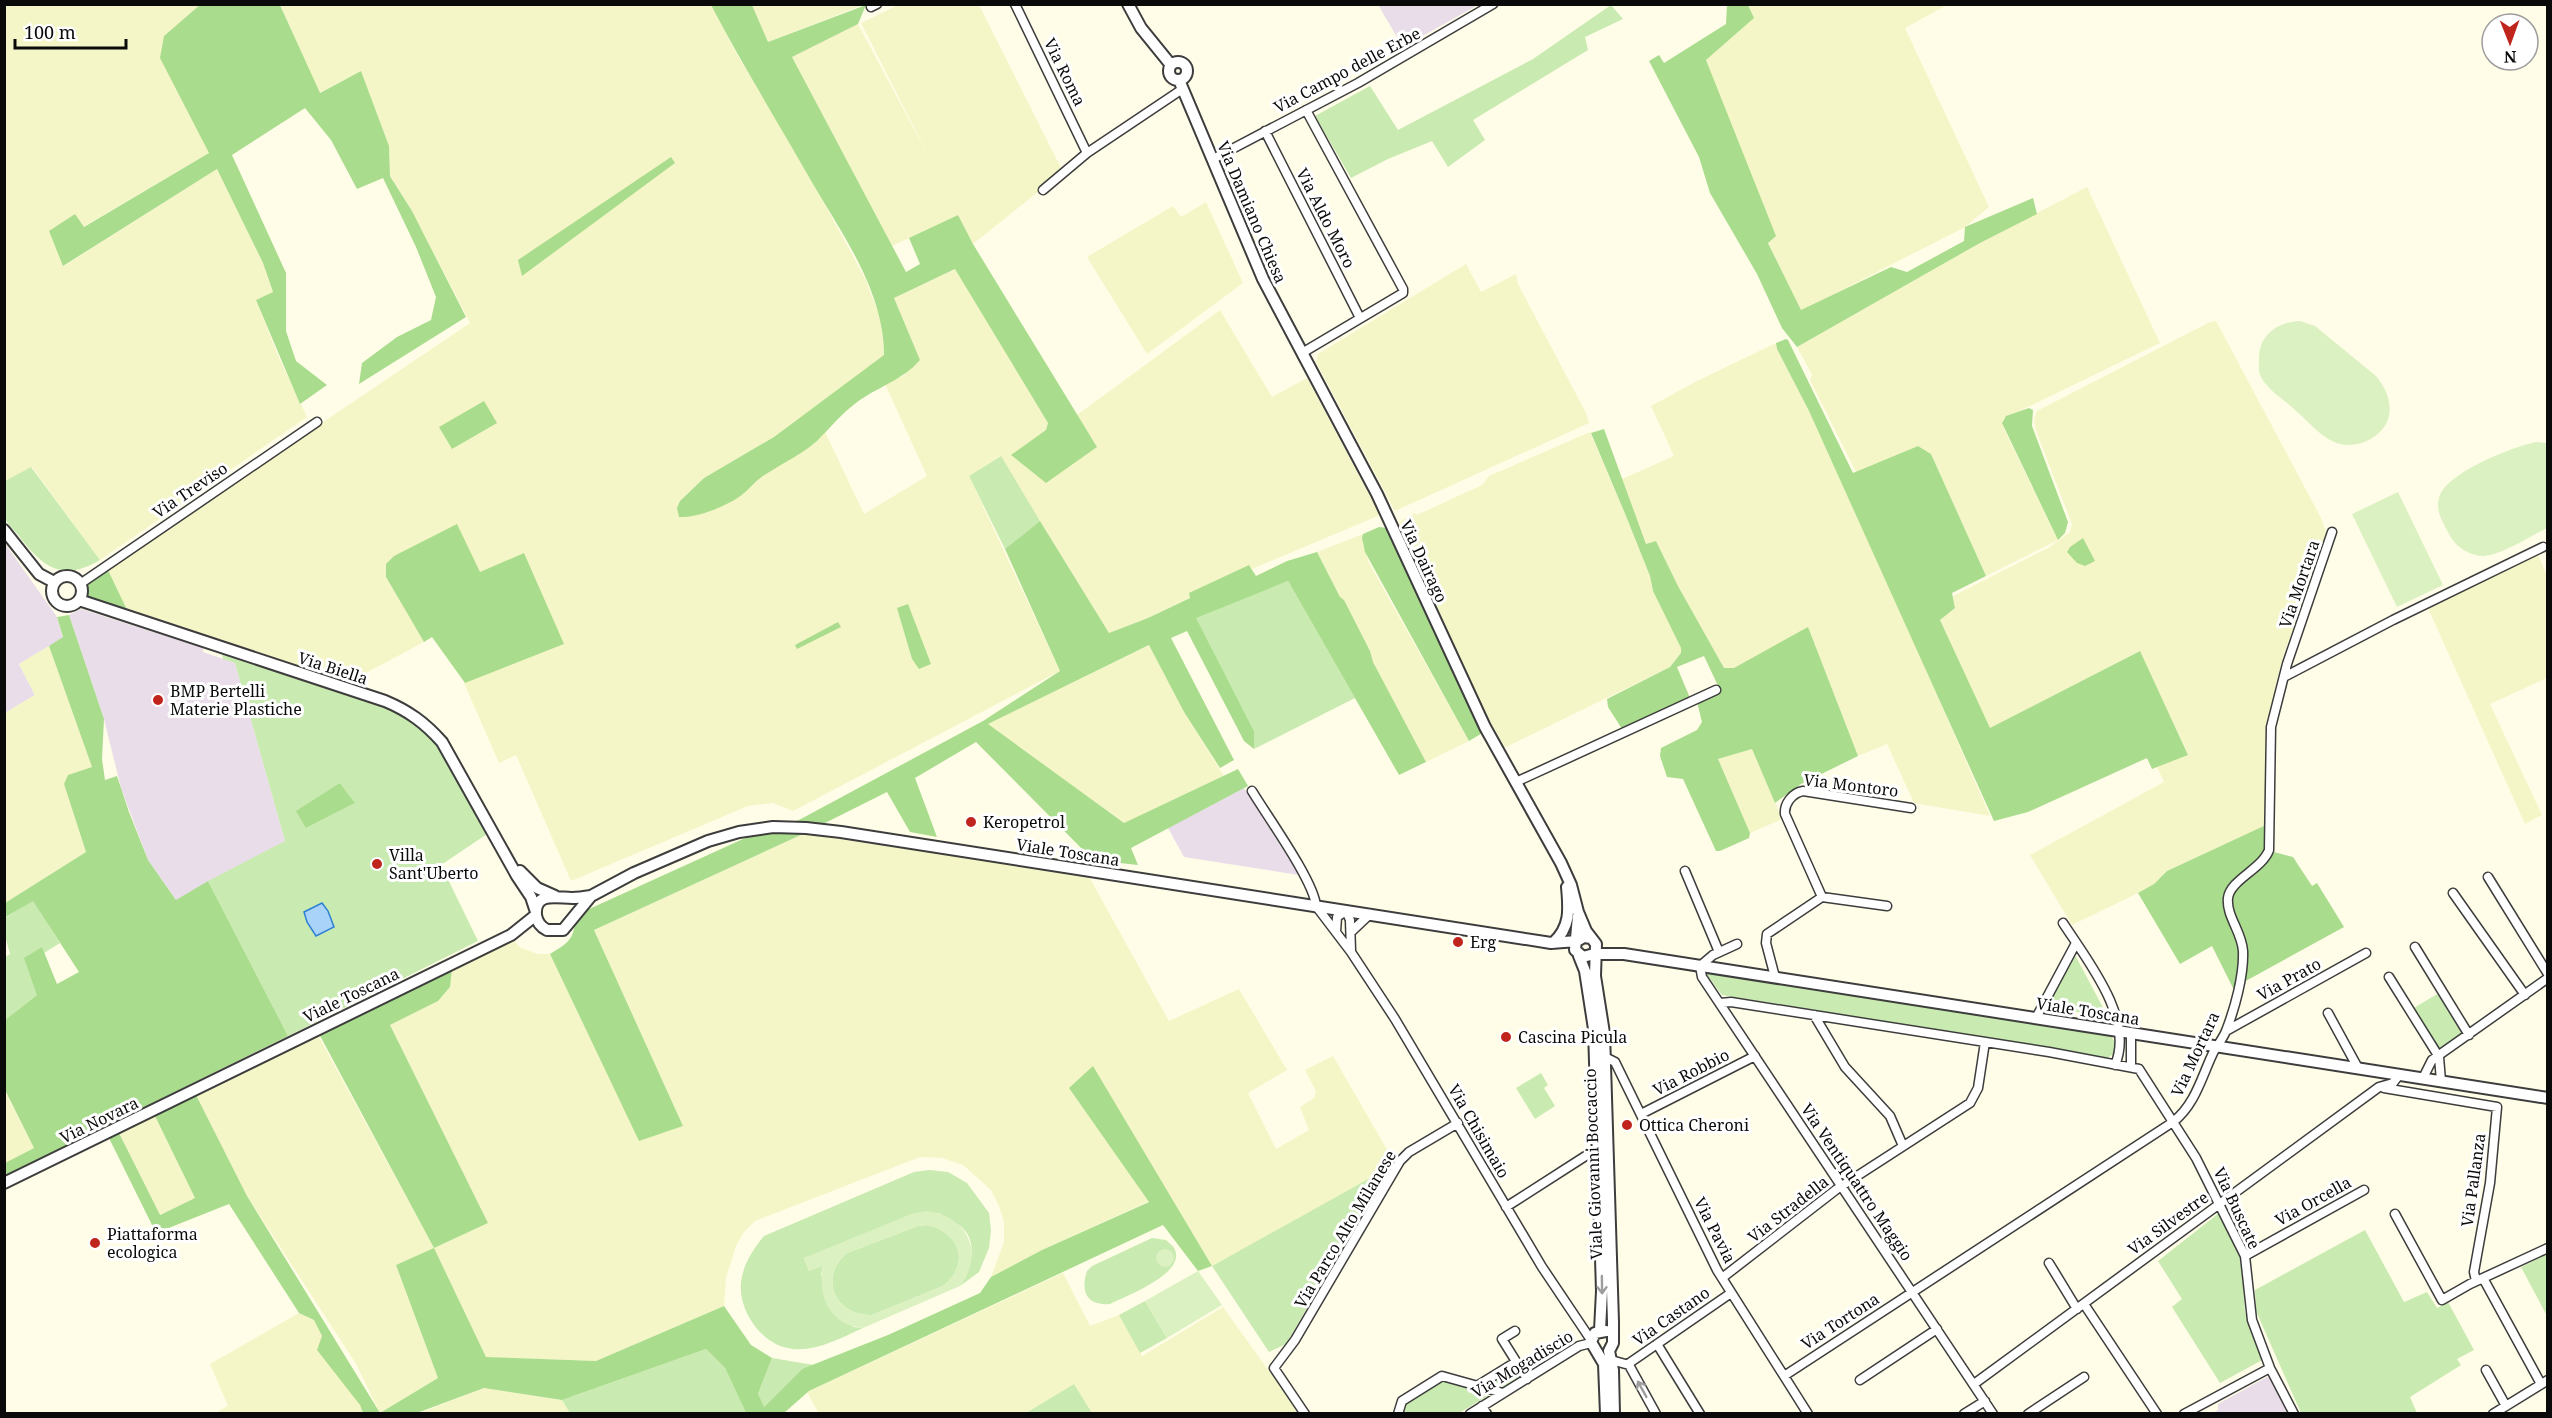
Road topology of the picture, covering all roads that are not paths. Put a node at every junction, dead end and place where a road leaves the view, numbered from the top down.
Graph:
1 (1015, 4) edge
2 (1128, 4) edge
3 (1493, 4) edge
4 (1180, 85) junction
5 (1306, 110) junction
6 (1265, 131) junction
7 (1087, 153) junction
8 (1213, 159) junction
9 (1043, 190) dead end
10 (1360, 318) junction
11 (1302, 353) junction
12 (317, 422) dead end
13 (4, 530) edge
14 (2332, 532) dead end
15 (2543, 547) dead end
16 (54, 582) junction
17 (80, 584) junction
18 (79, 600) junction
19 (2284, 677) junction
20 (1716, 690) dead end
21 (1516, 783) junction
22 (1252, 791) dead end
23 (1911, 808) dead end
24 (507, 858) junction
25 (1685, 871) dead end
26 (1566, 872) junction
27 (2488, 877) dead end
28 (2453, 893) dead end
29 (591, 896) junction
30 (559, 897) junction
31 (1822, 897) junction
32 (1316, 906) junction
33 (1887, 906) dead end
34 (1346, 910) junction
35 (1578, 912) junction
36 (536, 913) junction
37 (1370, 914) junction
38 (572, 917) junction
39 (2063, 923) dead end
40 (547, 930) junction
41 (1336, 932) junction
42 (511, 935) junction
43 (1349, 935) junction
44 (1593, 940) junction
45 (1576, 941) junction
46 (1552, 943) junction
47 (2076, 943) junction
48 (1737, 944) dead end
49 (2415, 947) dead end
50 (1351, 952) junction
51 (1719, 952) junction
52 (1578, 954) junction
53 (1594, 954) junction
54 (1624, 954) junction
55 (2366, 954) dead end
56 (1700, 966) junction
57 (2547, 976) edge
58 (1776, 977) junction
59 (2389, 977) dead end
60 (2525, 995) junction
61 (1720, 1003) junction
62 (2328, 1013) dead end
63 (1814, 1015) junction
64 (2036, 1018) junction
65 (2119, 1031) junction
66 (2226, 1031) junction
67 (2131, 1033) junction
68 (2469, 1035) junction
69 (1985, 1042) junction
70 (2217, 1046) junction
71 (1755, 1056) junction
72 (1605, 1057) junction
73 (2439, 1057) junction
74 (2115, 1065) junction
75 (2131, 1066) junction
76 (2358, 1068) junction
77 (2385, 1072) junction
78 (2399, 1074) junction
79 (2423, 1078) junction
80 (2440, 1081) junction
81 (206, 1084) joint
82 (2379, 1087) junction
83 (2547, 1098) edge
84 (1641, 1114) junction
85 (2173, 1122) junction
86 (1458, 1124) junction
87 (1903, 1146) junction
88 (1598, 1148) junction
89 (4, 1183) edge
90 (1842, 1186) junction
91 (2364, 1190) dead end
92 (2219, 1204) junction
93 (1506, 1207) junction
94 (2395, 1214) dead end
95 (2547, 1248) edge
96 (2245, 1256) junction
97 (2049, 1263) dead end
98 (1722, 1278) junction
99 (2480, 1280) junction
100 (1913, 1292) junction
101 (1731, 1293) junction
102 (2080, 1306) junction
103 (1937, 1329) junction
104 (1515, 1331) dead end
105 (1594, 1336) junction
106 (1613, 1339) junction
107 (1657, 1344) junction
108 (1606, 1354) junction
109 (1516, 1362) junction
110 (1628, 1364) junction
111 (2270, 1368) junction
112 (2486, 1370) dead end
113 (1784, 1376) junction
114 (2084, 1377) dead end
115 (1527, 1379) junction
116 (1860, 1380) dead end
117 (2544, 1382) edge
118 (1974, 1384) junction
119 (1477, 1386) junction
120 (1503, 1393) junction
121 (1985, 1401) junction
122 (2506, 1406) junction
123 (1485, 1410) edge
124 (1305, 1413) edge
125 (1398, 1413) edge
126 (1470, 1413) edge
127 (1606, 1413) edge
128 (1614, 1413) edge
129 (1656, 1413) edge
130 (1700, 1413) edge
131 (1808, 1413) edge
132 (1964, 1413) edge
133 (1993, 1413) edge
134 (2028, 1413) edge
135 (2157, 1413) edge
136 (2184, 1413) edge
137 (2294, 1413) edge
138 (2493, 1413) edge

1 - 7 street, Via Roma
2 - 4 street, Via Damiano Chiesa
3 - 5 street, Via Campo delle Erbe
4 - 7 street
4 - 8 street, Via Damiano Chiesa
5 - 6 street, Via Campo delle Erbe
5 - 10 street
6 - 8 street, Via Campo delle Erbe
6 - 10 street, Via Aldo Moro
7 - 9 street
8 - 11 street, Via Damiano Chiesa
10 - 11 street
11 - 21 street, Via Dairago
12 - 17 street, Via Treviso
13 - 16 street
14 - 19 street, Via Mortara
15 - 19 street
16 - 17 street
16 - 18 street
17 - 18 street
18 - 24 street, Via Biella
19 - 66 street, Via Mortara
20 - 21 street
21 - 26 street, Via Dairago
22 - 32 street, Via Chisimaio
23 - 31 street, Via Montoro
24 - 30 street, Via Biella
24 - 36 street, Via Biella
25 - 51 street
26 - 35 street, Via Dairago
26 - 46 street
27 - 57 street
28 - 60 street
29 - 30 street, Viale Toscana
29 - 32 street, Viale Toscana
29 - 38 street, Viale Toscana
30 - 36 street, Viale Toscana
30 - 38 street
31 - 33 street
31 - 58 street
32 - 34 street, Viale Toscana
32 - 41 street, Via Chisimaio
34 - 37 street, Viale Toscana
34 - 41 street
34 - 43 street, Via Chisimaio
35 - 44 street
35 - 45 street
36 - 40 street
36 - 42 street, Viale Toscana
37 - 43 street
37 - 46 street, Viale Toscana
38 - 40 street, Viale Toscana
39 - 47 street
40 - 42 street, Viale Toscana
41 - 50 street, Via Chisimaio
42 - 81 street, Viale Toscana
43 - 50 street, Via Chisimaio
44 - 45 street
44 - 53 street
44 - 54 street, Viale Toscana
45 - 46 street, Viale Toscana
45 - 52 street
46 - 52 street, Viale Toscana
47 - 64 street
47 - 65 street
48 - 51 street
49 - 68 street
50 - 86 street, Via Chisimaio
51 - 56 street
52 - 53 street
52 - 88 street, Viale Giovanni Boccaccio
53 - 54 street, Viale Toscana
53 - 72 street, Viale Giovanni Boccaccio
54 - 56 street, Viale Toscana
55 - 66 street, Via Prato
56 - 58 street, Viale Toscana
56 - 61 street, Via Ventiquattro Maggio
57 - 60 street
58 - 64 street, Viale Toscana
59 - 73 street
60 - 68 street
61 - 63 street
61 - 71 street, Via Ventiquattro Maggio
62 - 76 street
63 - 69 street
63 - 87 street
64 - 65 street, Viale Toscana
65 - 67 street, Viale Toscana
65 - 74 street
66 - 70 street, Via Mortara
67 - 70 street, Viale Toscana
67 - 75 street
68 - 73 street
69 - 74 street
69 - 87 street, Via Stradella
70 - 76 street, Viale Toscana
70 - 85 street, Via Mortara
71 - 84 street, Via Robbio
71 - 90 street, Via Ventiquattro Maggio
72 - 84 street, Via Pavia
72 - 106 street, Viale Giovanni Boccaccio
73 - 79 street
73 - 80 street
74 - 75 street
75 - 85 street, Via Buscate
76 - 77 street, Viale Toscana
77 - 78 street, Viale Toscana
77 - 82 street
78 - 79 street, Viale Toscana
78 - 82 street, Via Silvestre
79 - 80 street, Viale Toscana
80 - 83 street, Viale Toscana
81 - 89 street, Via Novara
82 - 92 street, Via Silvestre
82 - 99 street, Via Pallanza
84 - 98 street, Via Pavia
85 - 92 street, Via Buscate
85 - 100 street, Via Mortara
86 - 93 street, Via Chisimaio
86 - 124 street, Via Parco Alto Milanese
87 - 90 street, Via Stradella
88 - 93 street
88 -> 105 street, Viale Giovanni Boccaccio
90 - 98 street, Via Stradella
90 - 100 street, Via Ventiquattro Maggio
91 - 96 street, Via Orcella
92 - 96 street, Via Buscate
92 - 102 street, Via Silvestre
93 - 105 street, Via Chisimaio
94 - 99 street
95 - 99 street
96 - 111 street, Via Buscate
97 - 102 street
98 - 101 street, Via Pavia
99 - 117 street
100 - 103 street, Via Ventiquattro Maggio
100 - 113 street, Via Tortona
101 - 107 street, Via Castano
101 - 113 street, Via Pavia
102 - 118 street, Via Silvestre
102 - 135 street
103 - 116 street
103 - 118 street, Via Ventiquattro Maggio
104 - 109 street
105 - 106 street
105 - 108 street
105 - 115 street, Via Mogadiscio
106 - 108 street, Viale Giovanni Boccaccio
107 - 110 street, Via Castano
107 - 130 street
108 - 110 street
108 - 127 street
108 - 128 street, Viale Giovanni Boccaccio
109 - 115 street
109 - 119 street
129 -> 110 street
111 - 136 street
111 - 137 street, Via Buscate
112 - 122 street
113 - 131 street, Via Pavia
114 - 134 street
115 - 120 street, Via Mogadiscio
117 - 122 street
118 - 121 street, Via Ventiquattro Maggio
119 - 120 street
119 - 125 street
120 - 123 street, Via Mogadiscio
121 - 132 street
121 - 133 street, Via Ventiquattro Maggio
122 - 138 street
123 - 126 street, Via Mogadiscio

